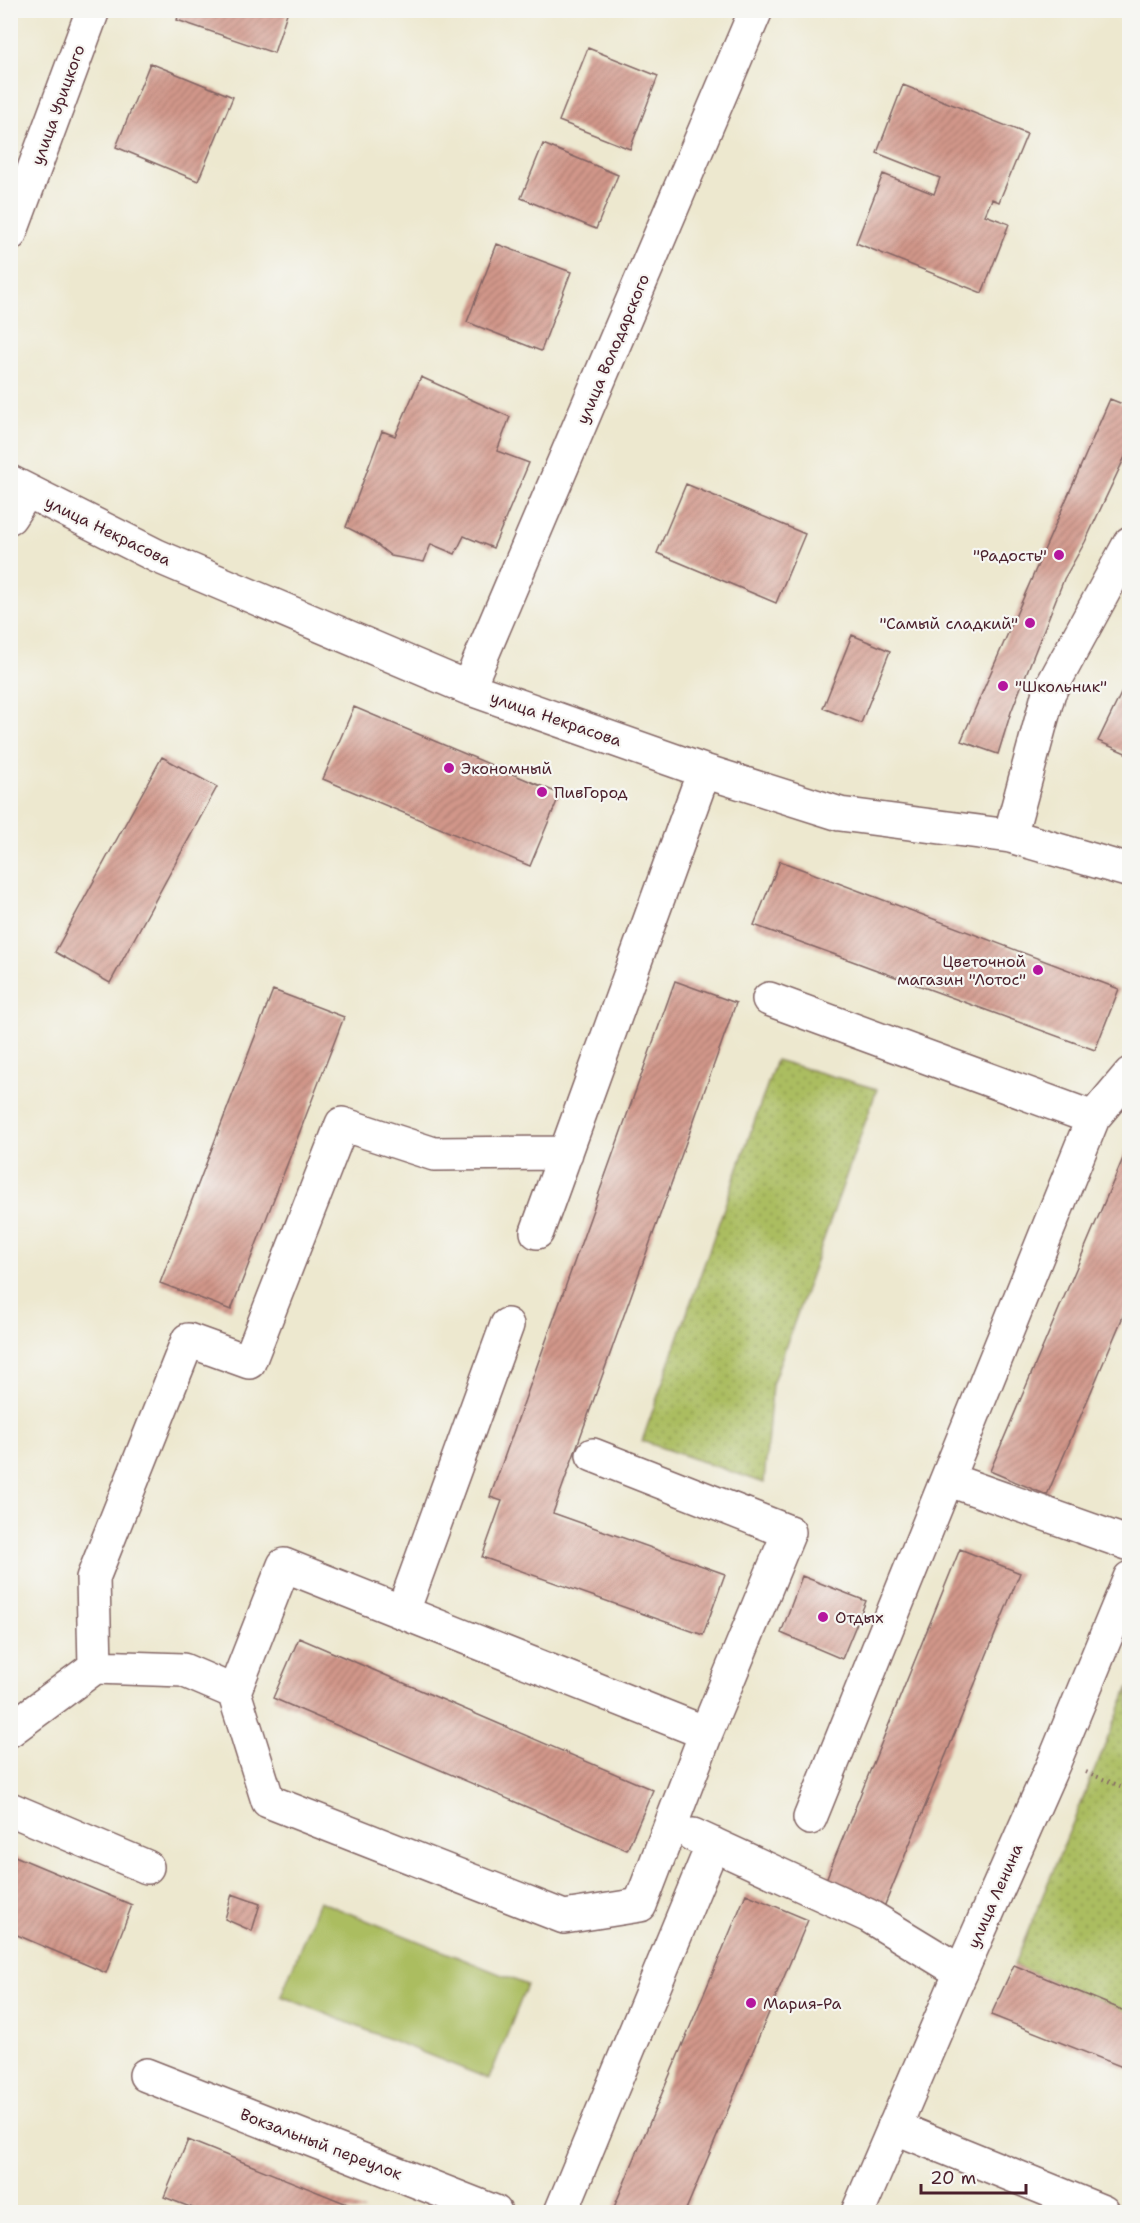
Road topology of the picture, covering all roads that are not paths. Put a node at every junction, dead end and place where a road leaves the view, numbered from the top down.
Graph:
1 (93, 10) edge
2 (756, 10) edge
3 (10, 234) edge
4 (16, 496) edge
5 (1130, 543) edge
6 (468, 688) junction
7 (704, 771) junction
8 (1010, 836) junction
9 (1130, 871) edge
10 (769, 999) dead end
11 (1130, 1074) edge
12 (1093, 1118) junction
13 (566, 1153) junction
14 (537, 1232) dead end
15 (507, 1325) dead end
16 (593, 1455) dead end
17 (947, 1479) junction
18 (1130, 1544) edge
19 (1130, 1578) edge
20 (403, 1611) junction
21 (95, 1667) junction
22 (234, 1692) junction
23 (10, 1730) edge
24 (706, 1733) junction
25 (10, 1809) edge
26 (810, 1818) dead end
27 (671, 1825) junction
28 (713, 1844) junction
29 (147, 1867) dead end
30 (961, 1972) junction
31 (146, 2075) dead end
32 (894, 2127) junction
33 (495, 2212) edge
34 (561, 2212) edge
35 (858, 2212) edge
36 (1103, 2212) edge

1 - 3 street, улица Урицкого
2 - 6 street, улица Володарского
4 - 6 street, улица Некрасова
5 - 8 street
6 - 7 street, улица Некрасова
7 - 8 street, улица Некрасова
7 - 13 street
8 - 9 street, улица Некрасова
10 - 12 street
11 - 12 street
12 - 17 street
13 - 14 street
13 - 21 street
15 - 20 street
16 - 24 street
17 - 18 street
17 - 26 street
19 - 30 street, улица Ленина
20 - 22 street
20 - 24 street
21 - 22 street
21 - 23 street
22 - 27 street
24 - 27 street
25 - 29 street
27 - 28 street
28 - 30 street
28 - 34 street
30 - 32 street, улица Ленина
31 - 33 street, Вокзальный переулок
32 - 35 street, улица Ленина
32 - 36 street

